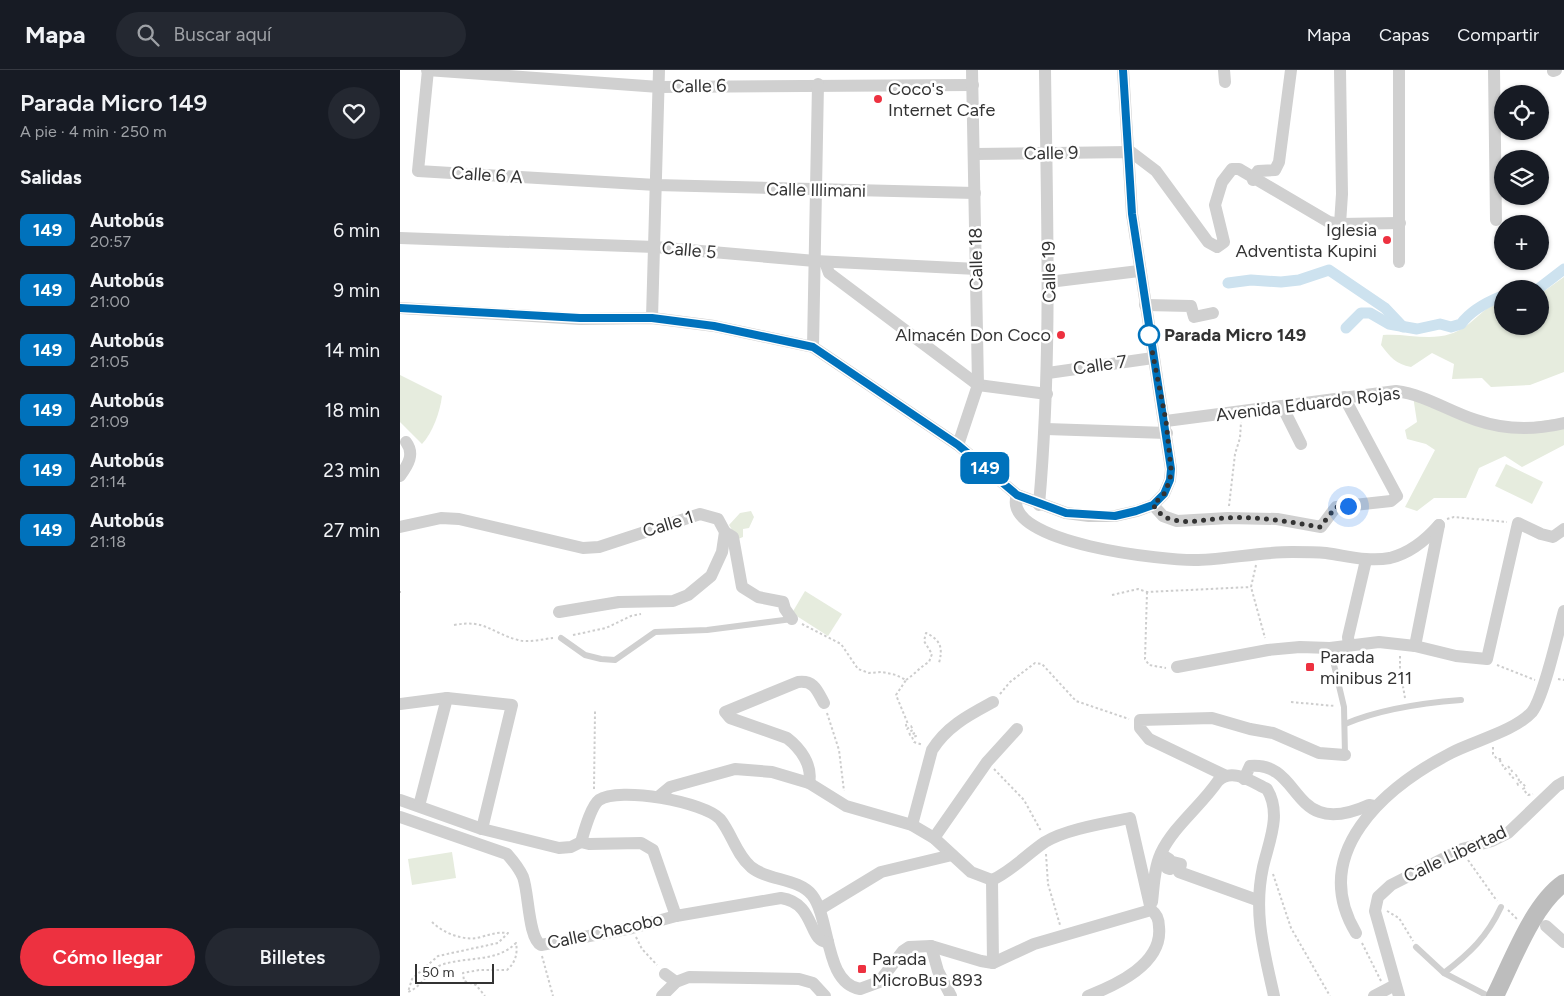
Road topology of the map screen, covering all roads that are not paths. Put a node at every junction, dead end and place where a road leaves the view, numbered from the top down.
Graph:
1 (427, 70) edge
2 (659, 70) edge
3 (972, 70) edge
4 (1045, 70) edge
5 (1123, 70) edge
6 (1291, 70) edge
7 (1340, 70) edge
8 (1399, 70) edge
9 (1494, 70) edge
10 (474, 71) edge
11 (818, 84) junction
12 (972, 85) junction
13 (659, 87) junction
14 (1127, 151) junction
15 (1046, 153) junction
16 (975, 154) junction
17 (1253, 180) junction
18 (656, 185) junction
19 (816, 190) junction
20 (975, 193) junction
21 (1496, 215) edge
22 (1400, 223) junction
23 (1340, 224) junction
24 (400, 238) edge
25 (656, 247) junction
26 (820, 262) junction
27 (1400, 262) dead end
28 (977, 269) junction
29 (1139, 271) junction
30 (1049, 282) junction
31 (1145, 305) junction
32 (400, 308) edge
33 (1213, 313) dead end
34 (652, 318) junction
35 (813, 347) junction
36 (1153, 358) junction
37 (1048, 373) junction
38 (978, 385) junction
39 (1047, 394) junction
40 (1344, 397) junction
41 (1282, 406) junction
42 (1564, 423) edge
43 (1166, 427) junction
44 (1046, 429) junction
45 (406, 442) dead end
46 (1300, 444) dead end
47 (958, 445) junction
48 (400, 476) edge
49 (1017, 495) junction
50 (1040, 505) junction
51 (1153, 505) junction
52 (400, 527) edge
53 (1564, 529) edge
54 (725, 532) junction
55 (1366, 560) junction
56 (1564, 611) edge
57 (559, 612) dead end
58 (792, 619) joint
59 (561, 638) road end
60 (1349, 646) junction
61 (1415, 646) junction
62 (1330, 648) junction
63 (1177, 667) road end
64 (447, 698) junction
65 (1461, 700) dead end
66 (824, 702) road end
67 (993, 702) road end
68 (400, 704) edge
69 (1345, 724) junction
70 (1017, 729) dead end
71 (1345, 755) joint
72 (1224, 775) junction
73 (1244, 779) junction
74 (1564, 782) edge
75 (809, 783) junction
76 (658, 797) junction
77 (400, 800) edge
78 (420, 806) junction
79 (1374, 806) junction
80 (400, 817) edge
81 (912, 825) junction
82 (482, 829) junction
83 (934, 838) junction
84 (581, 842) junction
85 (1161, 854) junction
86 (952, 855) junction
87 (992, 880) junction
88 (1564, 883) edge
89 (1257, 900) junction
90 (1504, 908) road end
91 (820, 909) junction
92 (1151, 910) junction
93 (676, 916) junction
94 (1546, 926) dead end
95 (1356, 933) road end
96 (828, 942) junction
97 (1564, 942) edge
98 (931, 946) junction
99 (1416, 947) road end
100 (993, 963) junction
101 (1444, 973) junction
102 (665, 974) road end
103 (676, 982) junction
104 (1393, 990) edge
105 (859, 992) edge
106 (662, 996) edge
107 (825, 996) edge
108 (951, 996) edge
109 (1088, 996) edge
110 (1274, 996) edge
111 (1374, 996) edge
112 (1488, 996) edge
113 (1496, 996) edge

1 - 10 street, Calle 6
1 - 18 street, Calle 6 A
2 - 13 street
3 - 12 street, Calle 18
4 - 15 street, Calle 19
5 - 14 street
6 - 17 street
7 - 23 street
8 - 22 street
9 - 21 street
10 - 13 street, Calle 6
11 - 12 street, Calle 6
11 - 13 street, Calle 6
11 - 19 street
12 - 16 street, Calle 18
13 - 18 street
14 - 15 street, Calle 9
14 - 17 street
14 - 29 street
15 - 16 street, Calle 9
15 - 30 street, Calle 19
16 - 20 street, Calle 18
17 - 23 street
18 - 19 street, Calle Illimani
18 - 25 street
19 - 20 street, Calle Illimani
19 - 26 street
20 - 28 street, Calle 18
22 - 23 street
22 - 27 street
24 - 25 street, Calle 5
25 - 26 street, Calle 5
25 - 34 street
26 - 28 street, Calle 5
26 - 35 street
26 - 38 street
28 - 38 street, Calle 18
29 - 30 street
29 - 31 street
30 - 37 street, Calle 19
31 - 33 street
31 - 36 street
32 - 34 street
34 - 35 street
35 - 47 street
36 - 37 street, Calle 7
36 - 43 street
37 - 39 street, Calle 19
38 - 39 street
38 - 47 street, Calle 18
39 - 44 street, Calle 19
40 - 41 street, Avenida Eduardo Rojas
40 - 42 street, Avenida Eduardo Rojas
40 - 51 street
41 - 43 street, Avenida Eduardo Rojas
41 - 46 street
43 - 44 street, Avenida Eduardo Rojas
43 - 51 street
44 - 50 street, Calle 19
45 - 48 street
47 - 49 street
49 - 50 street
49 - 55 street
50 - 51 street
52 - 54 street, Calle 1
53 - 61 street
54 - 57 street
54 - 58 street
55 - 60 street
55 - 61 street
56 - 79 street
58 - 59 lane
60 - 61 street
60 - 62 street
62 - 63 street
62 - 69 lane
64 - 68 street
64 - 78 street
64 - 82 street
65 - 69 lane
66 - 75 street
67 - 81 street
69 - 71 lane
70 - 83 street
71 - 72 street
72 - 73 street
72 - 85 street
73 - 79 street
73 - 89 street
74 - 104 street, Calle Libertad
75 - 76 street
75 - 81 street
76 - 84 street
76 - 91 street
77 - 78 street
78 - 82 street
79 - 95 street
80 - 93 street, Calle Chacobo
81 - 83 street
82 - 84 street
83 - 86 street
84 - 93 street
85 - 89 street
85 - 92 street
86 - 87 street
86 - 91 street
87 - 92 street
87 - 100 street
88 - 113 main road
89 - 110 street
90 - 101 lane
91 - 96 street
92 - 100 street
92 - 109 street
93 - 96 street, Calle Chacobo
94 - 97 street
96 - 105 street
98 - 100 street
98 - 105 street
98 - 108 street
99 - 101 lane
101 - 112 lane
102 - 103 street
103 - 106 street
103 - 107 street
104 - 111 street

